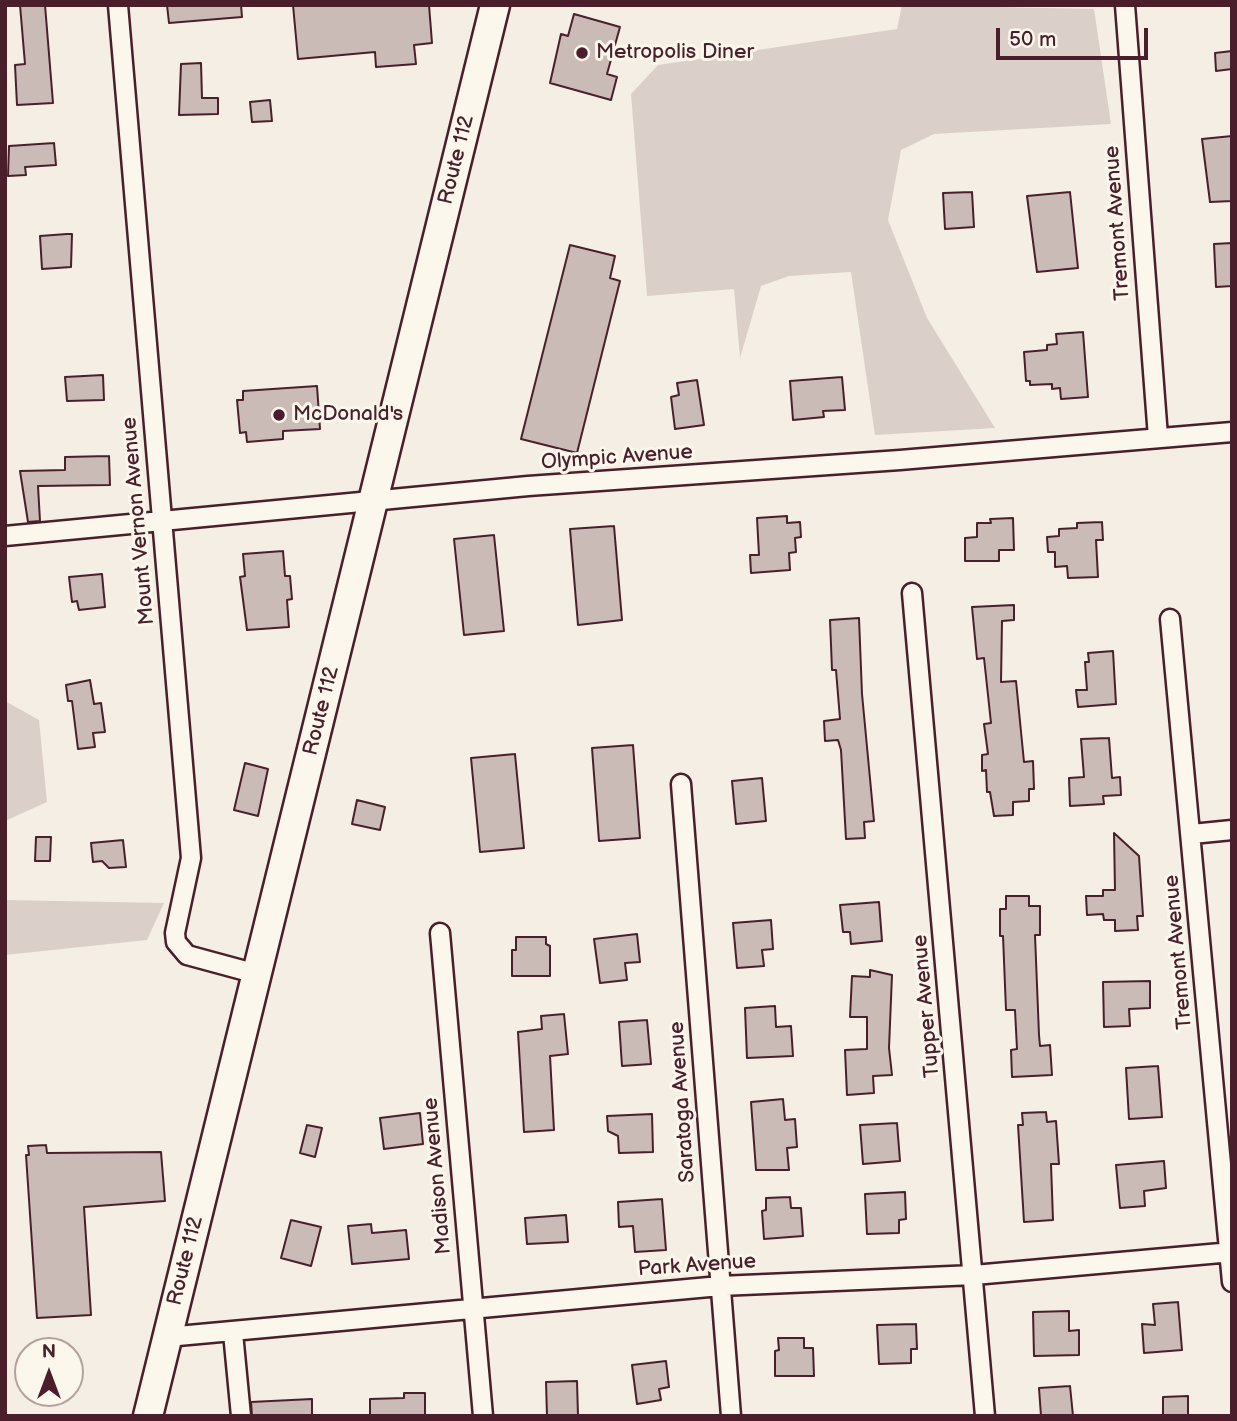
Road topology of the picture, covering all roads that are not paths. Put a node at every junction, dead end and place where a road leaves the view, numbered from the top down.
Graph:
1 (118, 5) edge
2 (495, 5) edge
3 (1125, 5) edge
4 (1232, 432) edge
5 (1158, 437) junction
6 (373, 500) junction
7 (162, 520) junction
8 (5, 536) edge
9 (912, 593) dead end
10 (1170, 619) dead end
11 (681, 784) dead end
12 (1232, 830) edge
13 (1192, 834) junction
14 (440, 933) dead end
15 (257, 974) junction
16 (1231, 1252) edge
17 (974, 1275) junction
18 (1232, 1282) edge
19 (720, 1286) junction
20 (472, 1310) junction
21 (233, 1333) junction
22 (167, 1337) junction
23 (148, 1416) edge
24 (241, 1416) edge
25 (484, 1416) edge
26 (731, 1416) edge
27 (985, 1416) edge

1 - 7 street, Mount Vernon Avenue
2 - 6 main road, Route 112
3 - 5 street, Tremont Avenue
4 - 5 street, Olympic Avenue
5 - 6 street, Olympic Avenue
6 - 7 street, Olympic Avenue
6 - 15 main road, Route 112
7 - 8 street, Olympic Avenue
7 - 15 street, Mount Vernon Avenue
9 - 17 street, Tupper Avenue
10 - 13 street, Tremont Avenue
11 - 19 street, Saratoga Avenue
12 - 13 street
13 - 16 street, Tremont Avenue
14 - 20 street, Madison Avenue
15 - 22 main road, Route 112
16 - 17 street, Park Avenue
16 - 18 street, Tremont Avenue
17 - 19 street, Park Avenue
17 - 27 street, Tupper Avenue
19 - 20 street, Park Avenue
19 - 26 street, Saratoga Avenue
20 - 21 street, Park Avenue
20 - 25 street, Madison Avenue
21 - 22 street, Park Avenue
21 - 24 street
22 - 23 main road, Route 112

